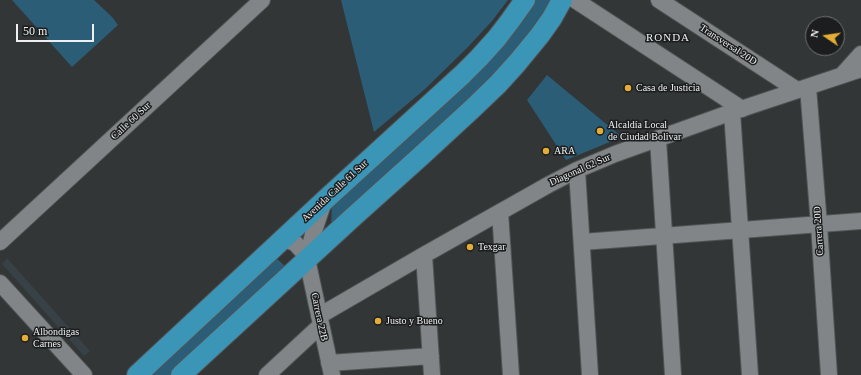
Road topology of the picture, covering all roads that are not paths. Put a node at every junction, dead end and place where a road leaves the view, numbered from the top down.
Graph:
1 (262, 0) edge
2 (525, 0) edge
3 (562, 0) edge
4 (575, 0) edge
5 (659, 0) edge
6 (861, 54) edge
7 (861, 68) edge
8 (841, 75) junction
9 (802, 88) junction
10 (737, 110) junction
11 (658, 139) junction
12 (577, 170) junction
13 (324, 201) junction
14 (500, 212) junction
15 (861, 222) edge
16 (819, 225) junction
17 (740, 231) junction
18 (664, 236) junction
19 (283, 239) junction
20 (0, 242) edge
21 (582, 242) junction
22 (424, 255) junction
23 (307, 259) junction
24 (0, 282) edge
25 (320, 320) junction
26 (430, 356) junction
27 (330, 369) edge
28 (84, 375) edge
29 (137, 375) edge
30 (181, 375) edge
31 (267, 375) edge
32 (432, 375) edge
33 (511, 375) edge
34 (590, 375) edge
35 (673, 375) edge
36 (750, 375) edge
37 (829, 375) edge

1 - 20 street, Calle 60 Sur
2 - 13 main road, Avenida Calle 61 Sur
3 - 23 main road
4 - 10 street
5 - 9 street, Transversal 20D
6 - 8 street
7 - 8 street, Diagonal 62 Sur
8 - 9 street, Diagonal 62 Sur
9 - 10 street, Diagonal 62 Sur
9 - 16 street, Carrera 20D
10 - 11 street, Diagonal 62 Sur
10 - 17 street
11 - 12 street, Diagonal 62 Sur
11 - 18 street
12 - 14 street, Diagonal 62 Sur
12 - 21 street
13 - 19 main road, Avenida Calle 61 Sur
13 - 23 street, Carrera 22B
14 - 22 street, Diagonal 62 Sur
14 - 33 street
15 - 16 street
16 - 17 street
16 - 37 street, Carrera 20D
17 - 18 street
17 - 36 street
18 - 21 street
18 - 35 street
19 - 23 street, Carrera 22B
19 - 29 main road, Avenida Calle 61 Sur
21 - 34 street
22 - 25 street, Diagonal 62 Sur
22 - 26 street
23 - 25 street, Carrera 22B
23 - 30 main road
24 - 28 street
25 - 27 street, Carrera 22B
25 - 31 street, Diagonal 62 Sur
26 - 27 street
26 - 32 street

